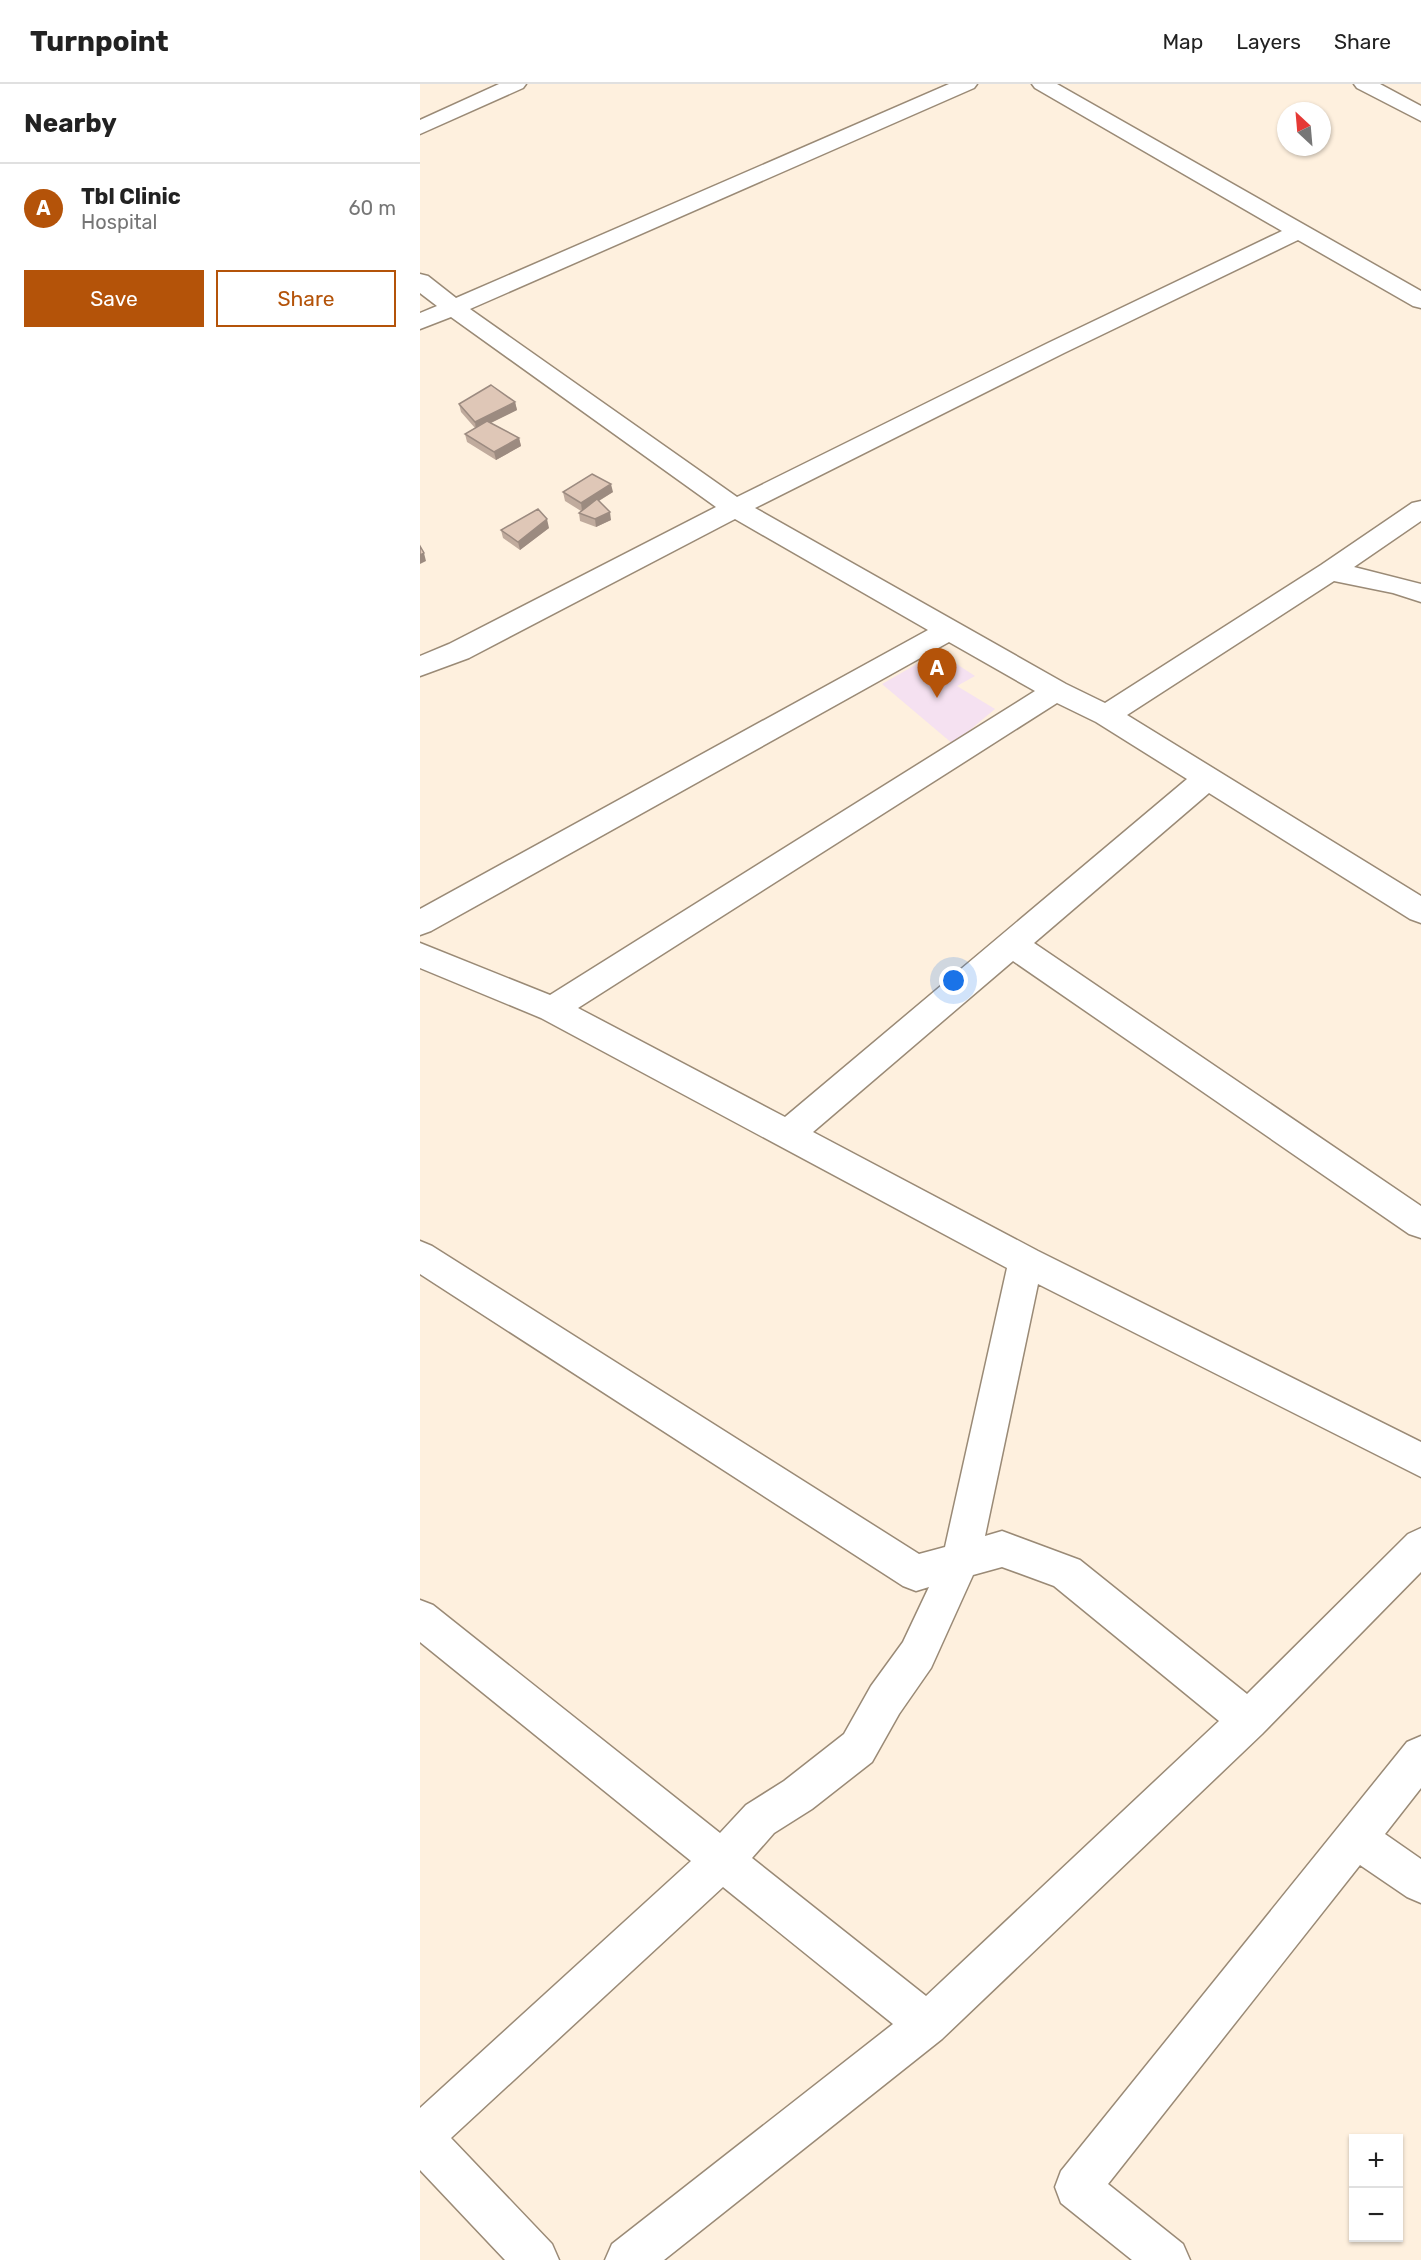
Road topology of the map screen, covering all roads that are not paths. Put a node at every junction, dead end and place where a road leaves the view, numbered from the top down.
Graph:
1 (516, 84) edge
2 (966, 84) edge
3 (1042, 84) edge
4 (1364, 84) edge
5 (1421, 115) edge
6 (420, 128) edge
7 (1299, 231) junction
8 (420, 281) edge
9 (1421, 301) edge
10 (453, 308) junction
11 (420, 322) edge
12 (735, 507) junction
13 (1421, 509) edge
14 (1330, 571) junction
15 (1421, 593) edge
16 (949, 630) junction
17 (420, 666) edge
18 (1056, 691) junction
19 (1106, 715) junction
20 (1208, 778) junction
21 (1421, 911) edge
22 (420, 923) edge
23 (1012, 944) junction
24 (420, 955) edge
25 (552, 1009) junction
26 (787, 1135) junction
27 (1421, 1224) edge
28 (420, 1256) edge
29 (1026, 1261) junction
30 (1421, 1460) edge
31 (1421, 1546) edge
32 (961, 1560) junction
33 (420, 1618) edge
34 (1248, 1720) junction
35 (1421, 1756) edge
36 (1356, 1838) junction
37 (722, 1860) junction
38 (1421, 1883) edge
39 (927, 2024) junction
40 (420, 2138) edge
41 (536, 2260) edge
42 (628, 2260) edge
43 (1167, 2260) edge

1 - 6 street
2 - 10 street
3 - 7 street
4 - 5 street
7 - 9 street
7 - 12 street
8 - 10 street
10 - 11 street
10 - 12 street
12 - 16 street
12 - 17 street
13 - 14 street
14 - 15 street
14 - 19 street
16 - 18 street
16 - 22 street
18 - 19 street
18 - 25 street
19 - 20 street
20 - 21 street
20 - 23 street
23 - 26 street
23 - 27 street
24 - 25 street
25 - 26 street
26 - 29 street
28 - 32 street
29 - 30 street
29 - 32 street
31 - 34 street
32 - 34 street
32 - 37 street
33 - 37 street
34 - 39 street
35 - 36 street
36 - 38 street
36 - 43 street
37 - 39 street
37 - 40 street
39 - 42 street
40 - 41 street

